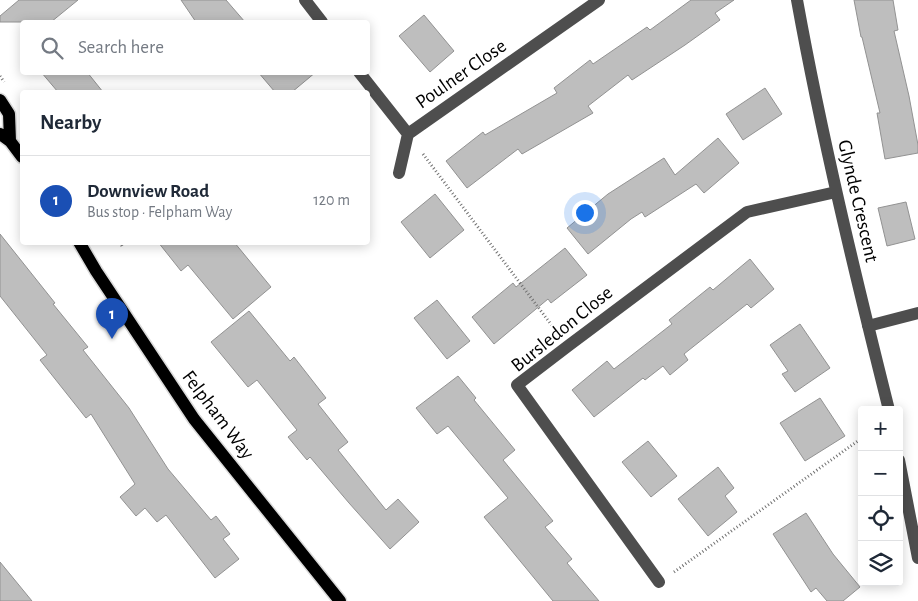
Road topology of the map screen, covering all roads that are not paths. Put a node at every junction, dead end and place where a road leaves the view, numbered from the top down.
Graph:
1 (305, 0) edge
2 (599, 0) edge
3 (797, 0) edge
4 (320, 20) edge
5 (361, 75) edge
6 (0, 100) edge
7 (408, 134) junction
8 (5, 138) edge
9 (20, 155) edge
10 (399, 173) dead end
11 (836, 192) junction
12 (81, 245) edge
13 (918, 313) edge
14 (868, 326) junction
15 (888, 406) edge
16 (903, 481) edge
17 (918, 558) edge
18 (659, 582) road end
19 (340, 601) edge

1 - 4 street
2 - 7 street, Poulner Close
3 - 11 street, Glynde Crescent
5 - 7 street, Poulner Close
6 - 8 main road
7 - 10 street
8 - 9 main road
11 - 14 street, Glynde Crescent
11 - 18 street, Bursledon Close
12 - 19 main road, Felpham Way
13 - 14 street
14 - 15 street, Glynde Crescent
16 - 17 street

